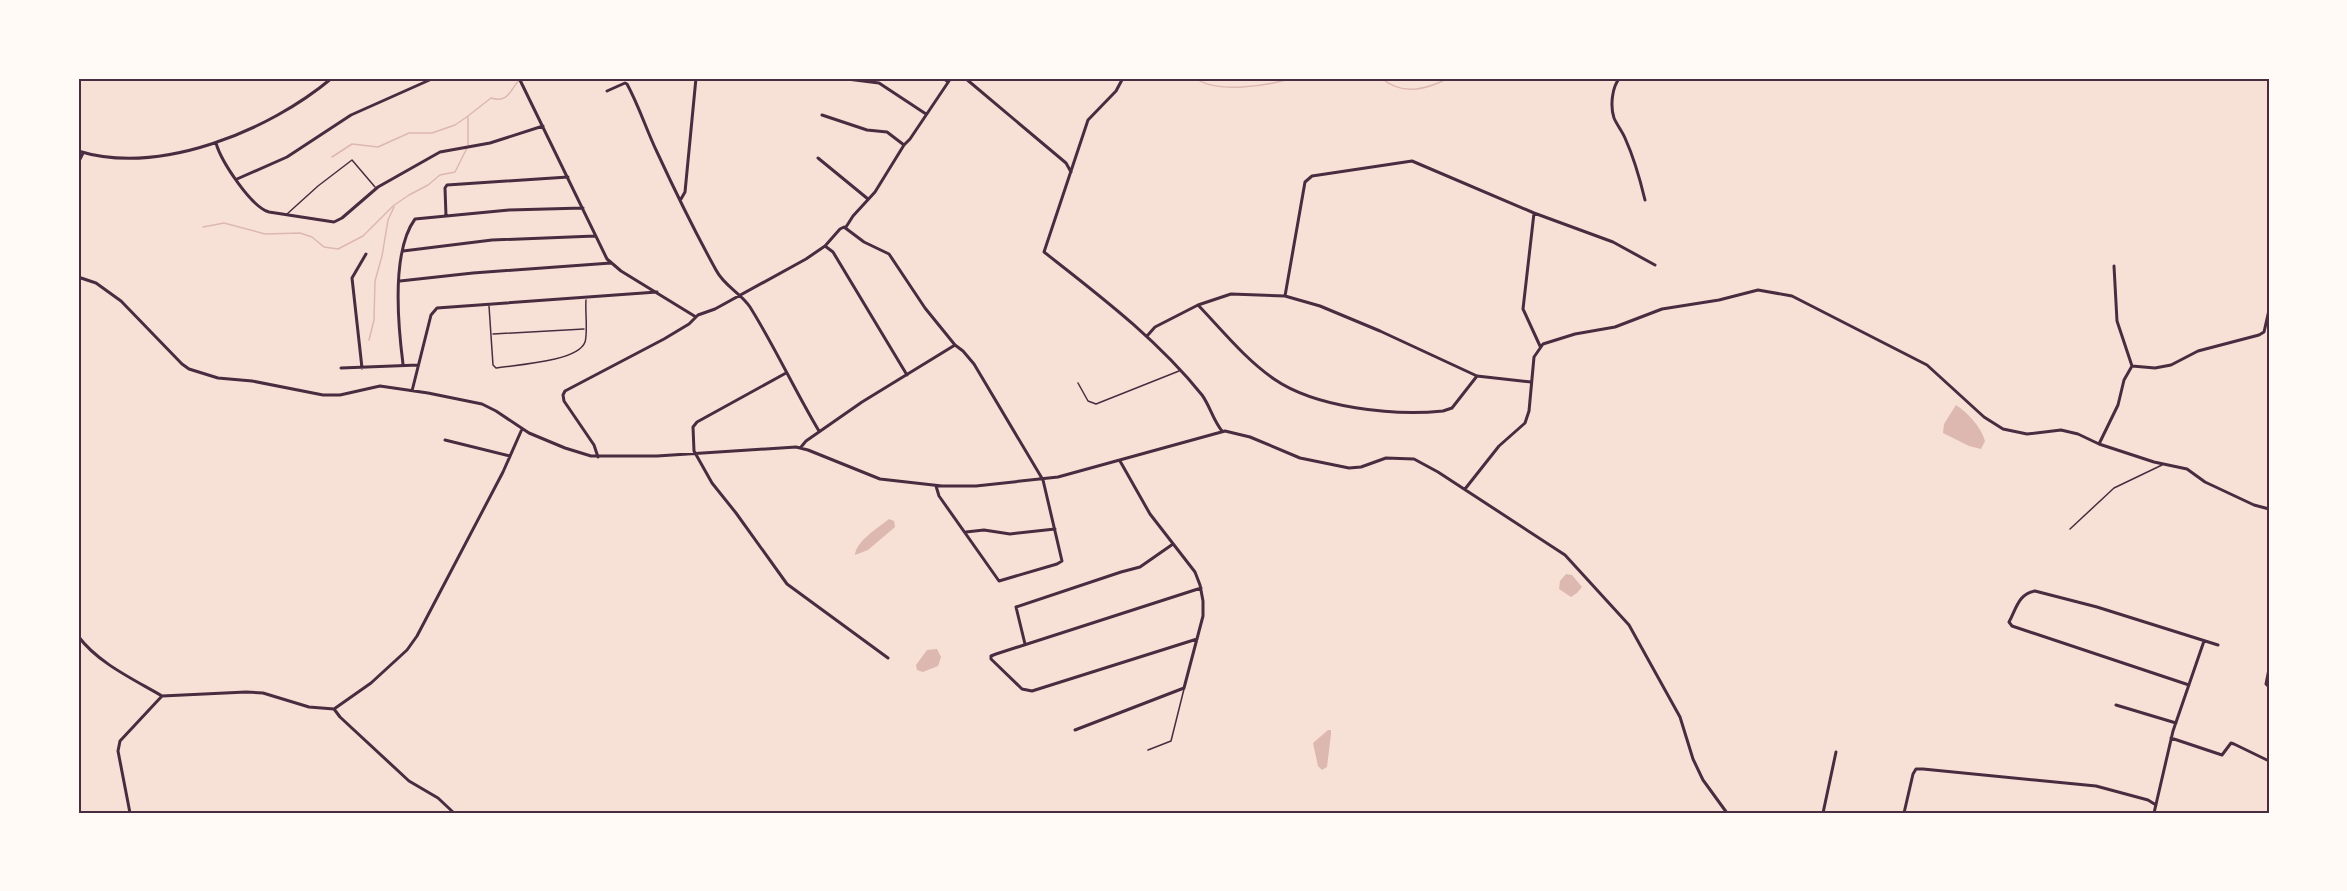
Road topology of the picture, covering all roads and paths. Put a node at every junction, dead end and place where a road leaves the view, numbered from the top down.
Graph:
1 (332, 78) edge
2 (434, 78) edge
3 (696, 78) edge
4 (839, 78) edge
5 (941, 78) edge
6 (951, 78) edge
7 (965, 78) edge
8 (1123, 78) edge
9 (1620, 78) edge
10 (520, 79) edge
11 (948, 82) junction
12 (607, 91) dead end
13 (927, 115) junction
14 (822, 116) dead end
15 (543, 126) junction
16 (216, 143) junction
17 (904, 145) junction
18 (78, 151) edge
19 (84, 153) junction
20 (819, 158) dead end
21 (78, 164) edge
22 (1071, 172) junction
23 (568, 177) junction
24 (237, 179) junction
25 (376, 189) junction
26 (681, 199) junction
27 (868, 200) junction
28 (1645, 200) dead end
29 (583, 208) junction
30 (1534, 213) junction
31 (287, 215) junction
32 (446, 216) junction
33 (846, 227) junction
34 (595, 236) junction
35 (825, 246) junction
36 (403, 250) junction
37 (366, 254) dead end
38 (611, 263) junction
39 (1655, 265) dead end
40 (2114, 266) dead end
41 (78, 277) edge
42 (400, 281) junction
43 (657, 292) junction
44 (740, 296) junction
45 (1285, 296) junction
46 (586, 298) junction
47 (489, 305) junction
48 (1198, 305) junction
49 (2269, 310) edge
50 (696, 317) junction
51 (585, 329) junction
52 (491, 334) junction
53 (1147, 336) junction
54 (955, 345) junction
55 (1540, 346) junction
56 (403, 364) junction
57 (418, 365) junction
58 (2132, 366) junction
59 (341, 368) dead end
60 (362, 368) junction
61 (1180, 371) junction
62 (786, 372) junction
63 (907, 375) junction
64 (1477, 376) junction
65 (1532, 382) junction
66 (1078, 383) dead end
67 (412, 391) junction
68 (522, 429) junction
69 (819, 431) junction
70 (1222, 431) junction
71 (445, 440) dead end
72 (2099, 444) junction
73 (801, 447) junction
74 (695, 454) junction
75 (510, 456) junction
76 (598, 457) junction
77 (1120, 461) junction
78 (2166, 464) junction
79 (1043, 480) junction
80 (936, 485) junction
81 (1465, 489) junction
82 (2269, 509) edge
83 (1055, 529) junction
84 (2070, 529) dead end
85 (966, 532) junction
86 (1173, 544) junction
87 (1201, 588) junction
88 (78, 636) edge
89 (1197, 639) junction
90 (2204, 641) junction
91 (1025, 644) junction
92 (2218, 645) dead end
93 (888, 658) dead end
94 (2269, 669) edge
95 (2189, 685) junction
96 (2269, 687) edge
97 (1184, 688) junction
98 (162, 696) junction
99 (2116, 705) dead end
100 (334, 709) junction
101 (2176, 723) junction
102 (1075, 729) dead end
103 (2171, 738) junction
104 (1148, 750) dead end
105 (1836, 752) dead end
106 (2269, 761) edge
107 (2156, 805) junction
108 (130, 813) edge
109 (454, 813) edge
110 (1726, 813) edge
111 (1823, 813) edge
112 (1904, 813) edge
113 (2154, 813) edge

1 - 16 street
2 - 24 street
3 - 26 street
4 - 13 street
5 - 11 lane
6 - 11 street
7 - 22 street
8 - 22 street
9 - 28 street
10 - 15 street
11 - 13 street
12 - 26 street
13 - 17 street
14 - 17 street
15 - 23 street
15 - 25 street
16 - 19 street
16 - 24 street
17 - 27 street
18 - 19 street
19 - 21 street
20 - 27 street
22 - 53 street
23 - 29 street
23 - 32 street
24 - 31 street
25 - 31 street
25 - 31 lane
26 - 44 street
27 - 33 street
29 - 32 street
29 - 34 street
30 - 39 street
30 - 45 street
30 - 55 street
32 - 36 street
33 - 35 street
33 - 54 street
34 - 36 street
34 - 38 street
35 - 44 street
35 - 63 street
36 - 42 street
37 - 60 street
38 - 42 street
38 - 43 street
40 - 58 street
41 - 67 street
42 - 56 street
43 - 46 street
43 - 50 street
44 - 50 street
44 - 62 street
45 - 48 street
45 - 64 street
46 - 47 street
46 - 51 lane
47 - 52 lane
47 - 57 street
48 - 53 street
48 - 64 street
49 - 58 street
50 - 76 street
51 - 52 lane
51 - 52 lane
53 - 61 street
54 - 63 street
54 - 79 street
55 - 65 street
55 - 72 street
56 - 57 street
56 - 60 street
57 - 67 street
58 - 72 street
59 - 60 street
61 - 66 lane
61 - 70 street
62 - 69 street
62 - 74 street
63 - 69 street
64 - 65 street
65 - 81 street
67 - 68 street
68 - 75 street
68 - 76 street
69 - 73 street
70 - 77 street
70 - 81 street
71 - 75 street
72 - 78 street
73 - 74 street
73 - 80 street
74 - 76 street
74 - 93 street
75 - 100 street
77 - 79 street
77 - 86 street
78 - 82 street
78 - 84 lane
79 - 80 street
79 - 83 street
80 - 85 street
81 - 110 street
83 - 85 street
83 - 85 street
86 - 87 street
86 - 91 street
87 - 89 street
87 - 91 street
88 - 98 street
89 - 91 street
89 - 97 street
90 - 92 street
90 - 95 street
90 - 95 street
94 - 96 street
95 - 101 street
97 - 102 street
97 - 104 lane
98 - 100 street
98 - 108 street
99 - 101 street
100 - 109 street
101 - 103 street
103 - 106 street
103 - 107 street
105 - 111 street
107 - 112 street
107 - 113 street

